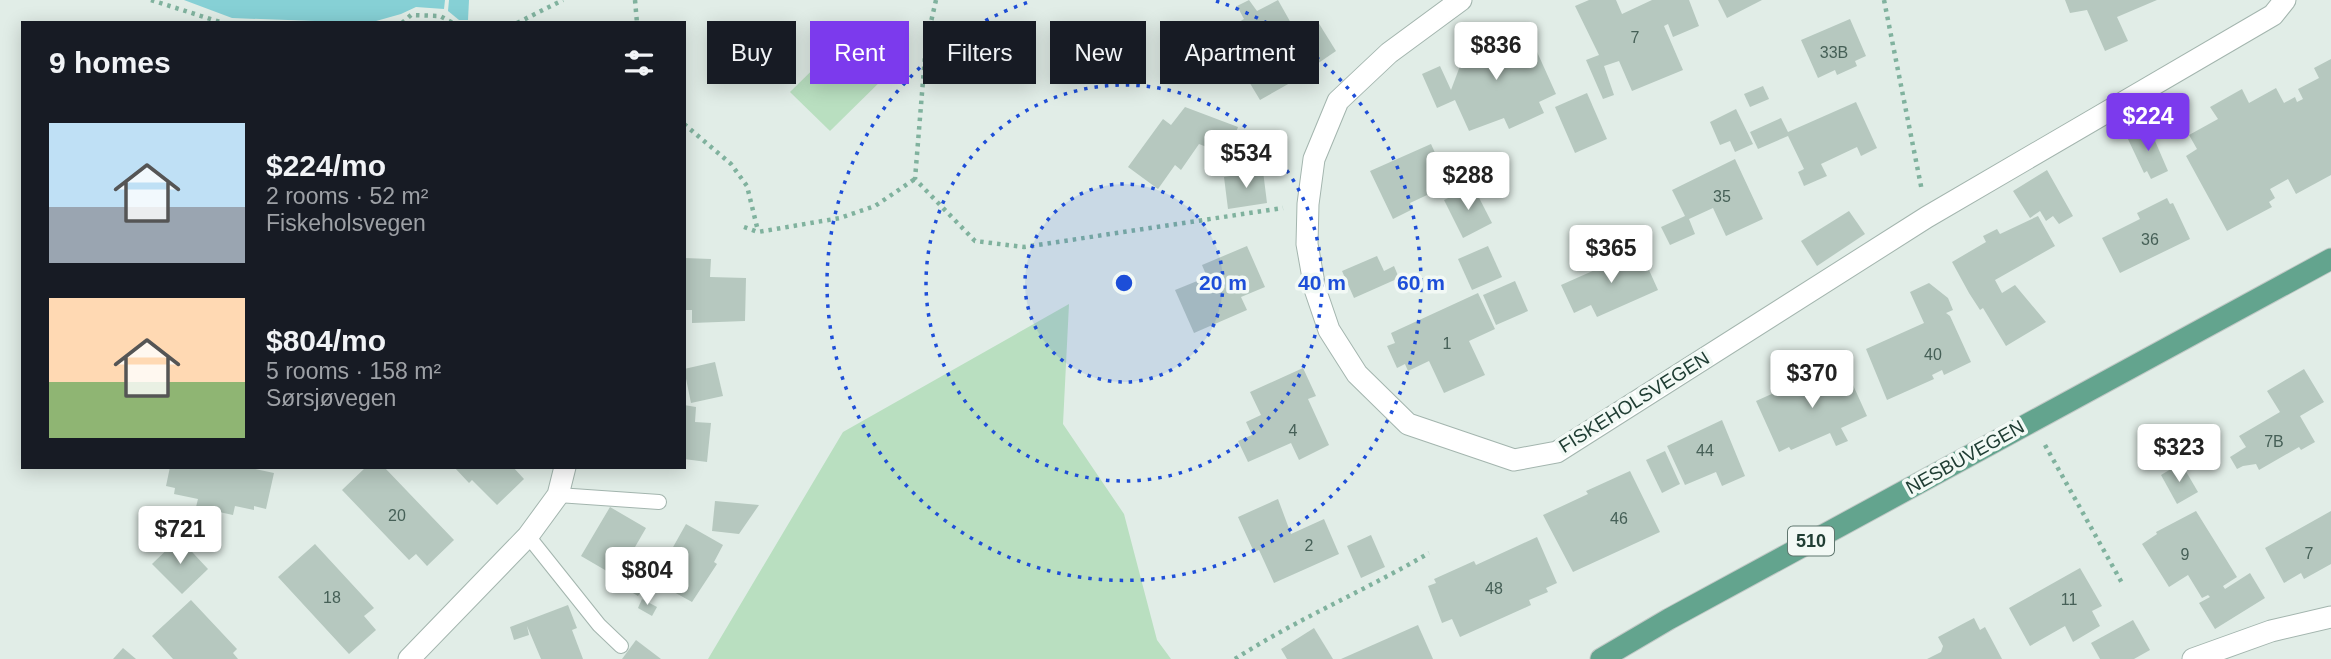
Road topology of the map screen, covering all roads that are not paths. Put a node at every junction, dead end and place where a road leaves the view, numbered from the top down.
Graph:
1 (1461, 0) edge
2 (2285, 0) edge
3 (2331, 259) edge
4 (564, 469) edge
5 (558, 495) junction
6 (659, 502) dead end
7 (528, 536) junction
8 (2331, 617) edge
9 (621, 646) dead end
10 (2200, 658) edge
11 (409, 659) edge
12 (1601, 659) edge

1 - 2 street, FISKEHOLSVEGEN
3 - 12 main road, NESBUVEGEN / 510
4 - 5 street
5 - 6 lane
5 - 7 street
7 - 9 lane
7 - 11 street
8 - 10 street

